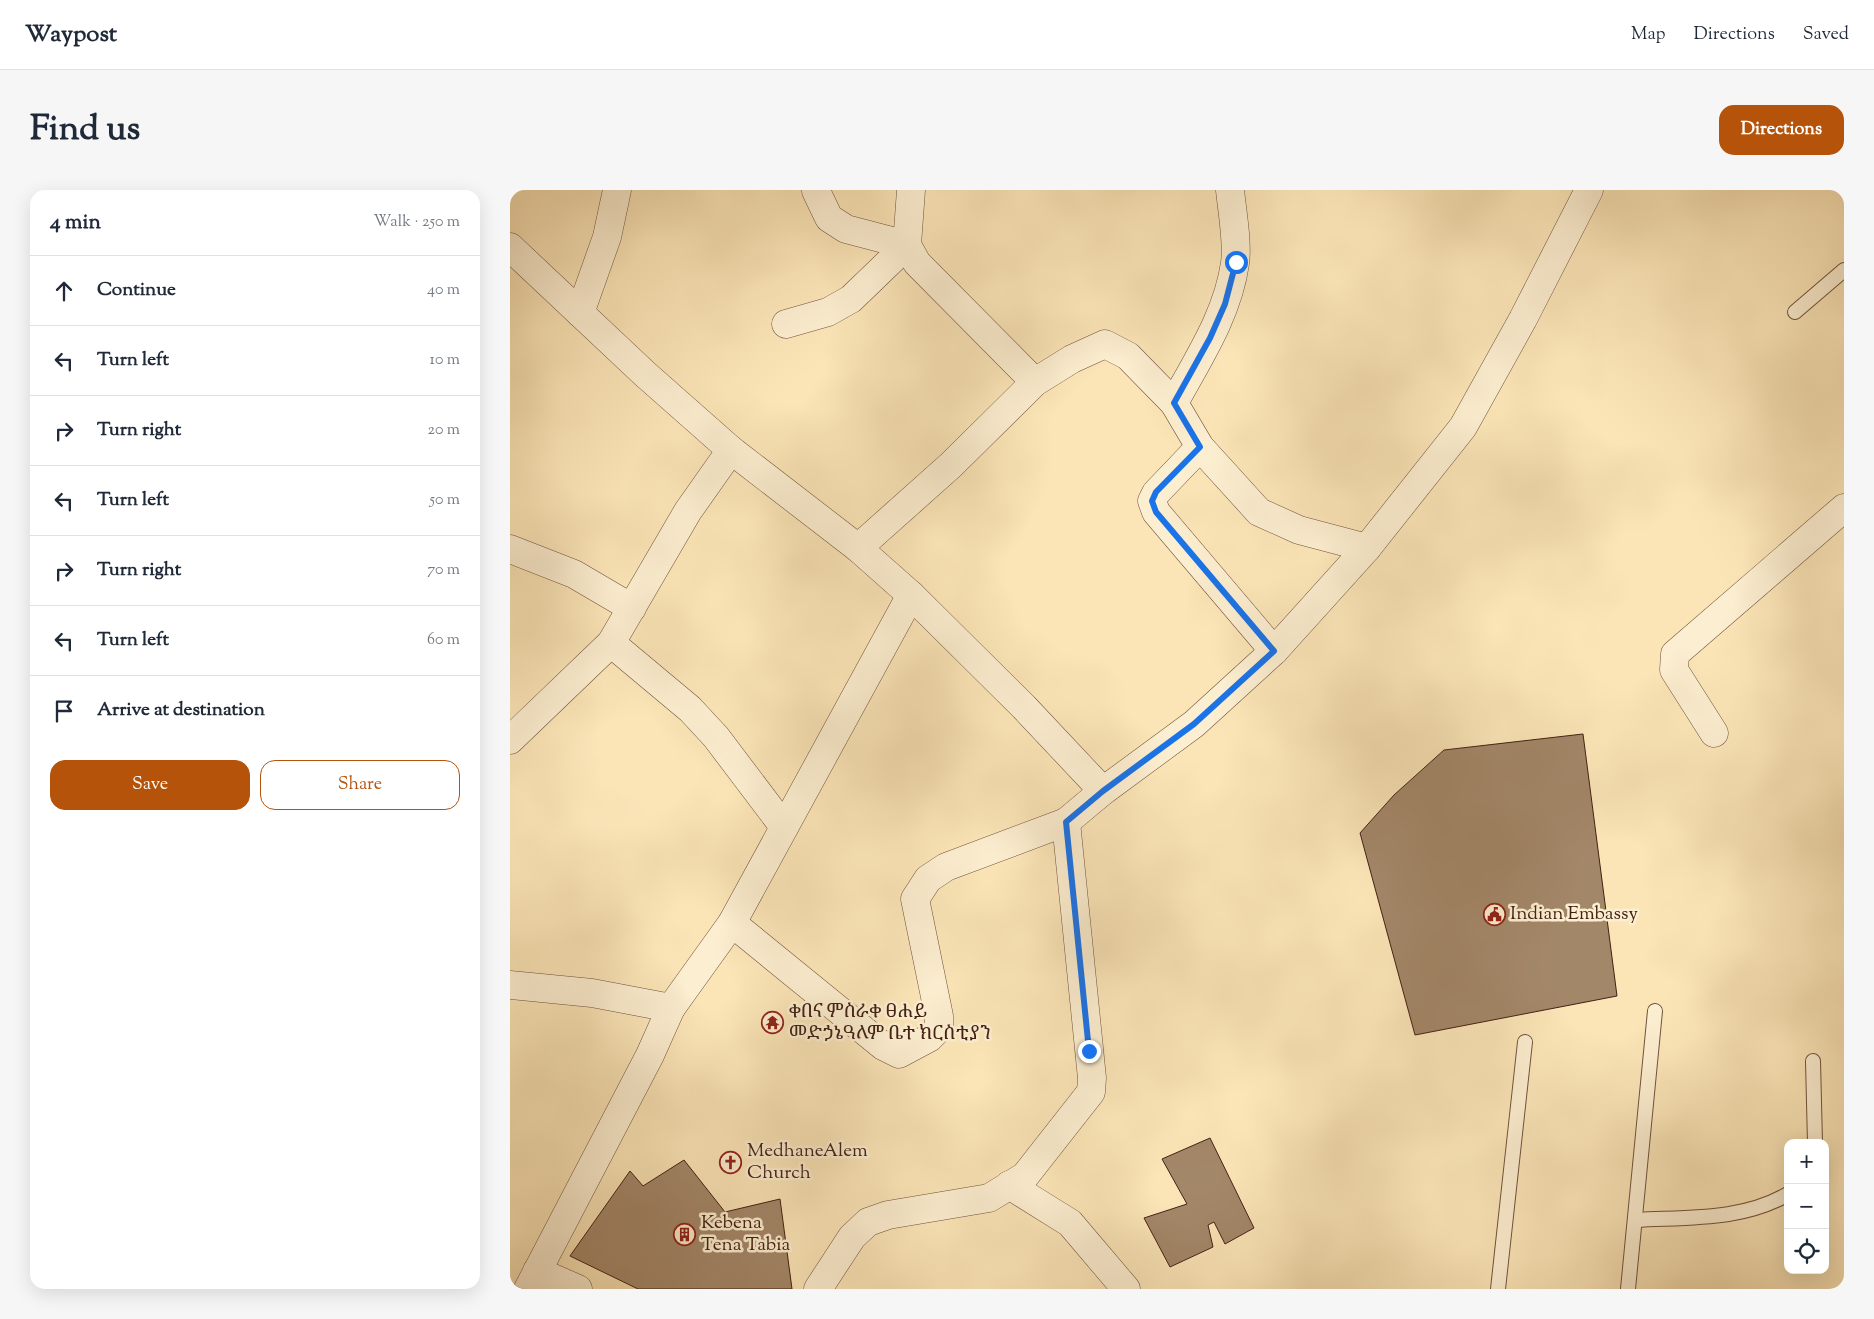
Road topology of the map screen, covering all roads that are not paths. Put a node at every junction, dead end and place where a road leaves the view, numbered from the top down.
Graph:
1 (617, 190) edge
2 (911, 190) edge
3 (1230, 190) edge
4 (1589, 190) edge
5 (816, 191) dead end
6 (907, 245) junction
7 (512, 253) edge
8 (1844, 270) edge
9 (1795, 312) dead end
10 (580, 313) junction
11 (786, 324) dead end
12 (1035, 382) junction
13 (1174, 403) junction
14 (1200, 447) junction
15 (731, 450) junction
16 (1844, 508) edge
17 (858, 548) junction
18 (1367, 548) junction
19 (510, 549) edge
20 (911, 595) junction
21 (632, 608) junction
22 (611, 643) junction
23 (1274, 651) junction
24 (1714, 733) dead end
25 (510, 740) edge
26 (1103, 791) junction
27 (1066, 822) junction
28 (784, 827) junction
29 (732, 923) junction
30 (510, 985) edge
31 (671, 1008) junction
32 (1654, 1010) dead end
33 (1525, 1042) dead end
34 (1813, 1062) dead end
35 (1815, 1139) edge
36 (1009, 1185) junction
37 (1784, 1196) edge
38 (1636, 1220) junction
39 (533, 1280) edge
40 (578, 1289) edge
41 (818, 1289) edge
42 (1126, 1289) edge
43 (1498, 1289) edge
44 (1628, 1289) edge

1 - 10 street
2 - 6 street
3 - 13 street
4 - 18 street
5 - 6 street
6 - 11 street
6 - 12 street
7 - 10 street
8 - 9 lane
10 - 15 street
12 - 13 street
12 - 17 street
13 - 14 street
14 - 18 street
14 - 23 street
15 - 17 street
15 - 21 street
16 - 24 street
17 - 20 street
18 - 23 street
19 - 21 street
20 - 26 street
20 - 28 street
21 - 22 street
22 - 25 street
22 - 28 street
23 - 26 street
26 - 27 street
27 - 29 street
27 - 36 street
28 - 29 street
29 - 31 street
30 - 31 street
31 - 39 street
32 - 38 lane
33 - 43 lane
34 - 35 lane
36 - 41 street
36 - 42 street
37 - 38 lane
38 - 44 lane
39 - 40 street

